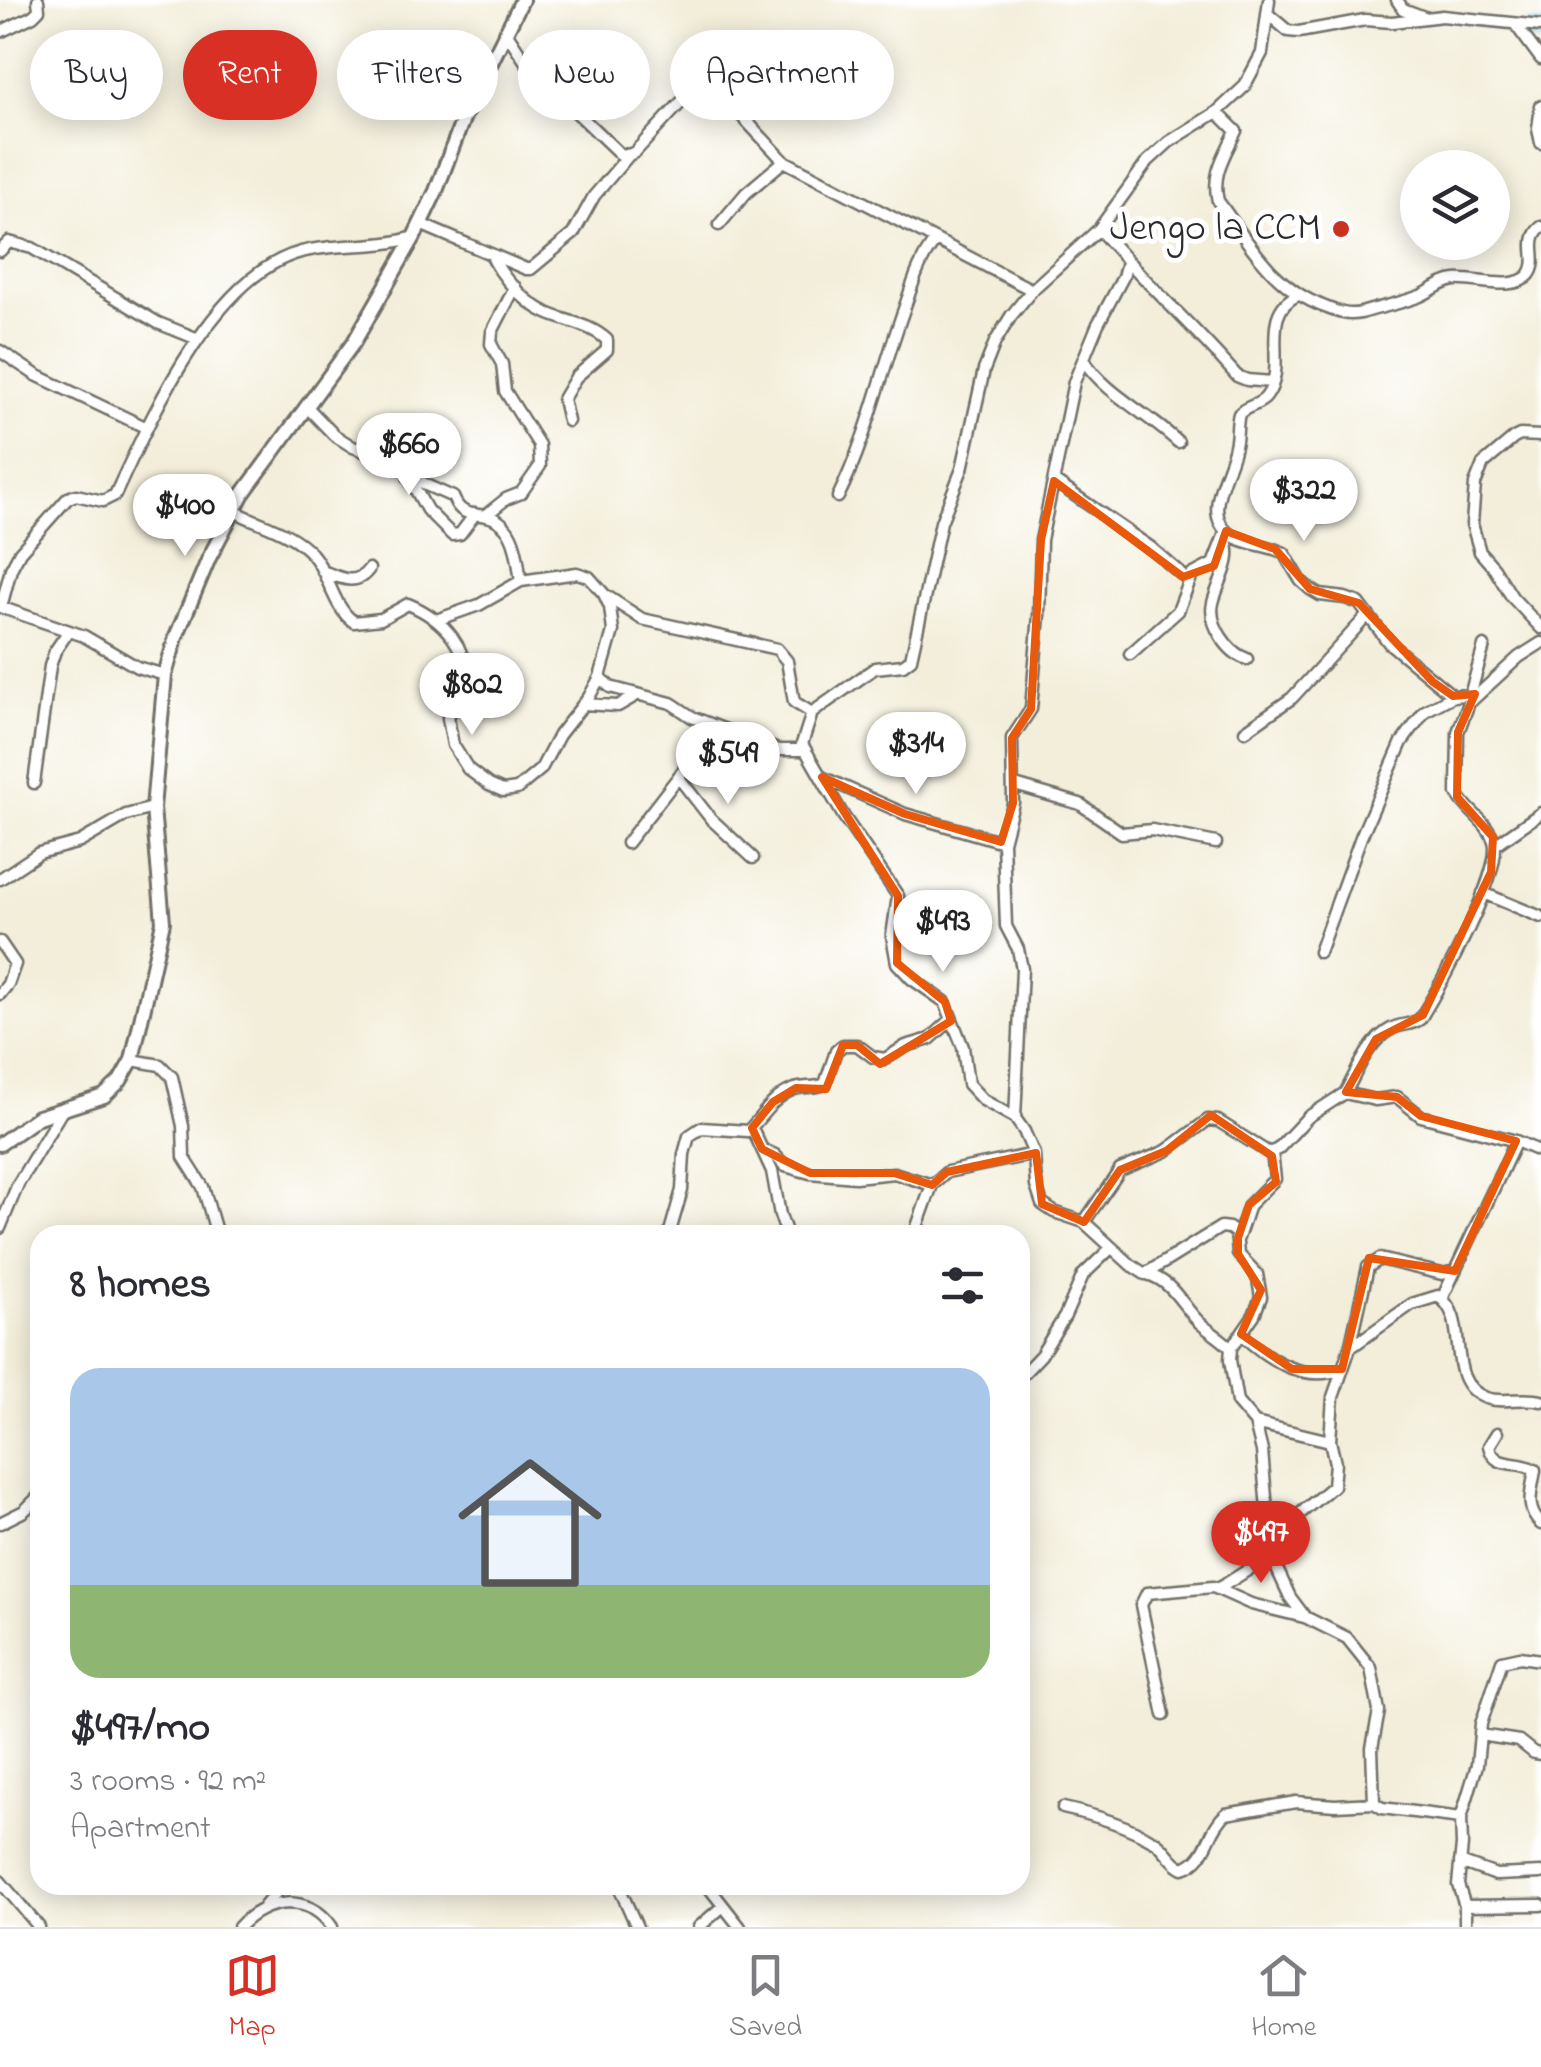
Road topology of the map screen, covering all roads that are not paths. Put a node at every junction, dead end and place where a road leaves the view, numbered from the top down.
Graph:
1 (38, 0) edge
2 (522, 0) edge
3 (1269, 0) edge
4 (1397, 0) edge
5 (1269, 16) junction
6 (1425, 18) junction
7 (1514, 23) junction
8 (1541, 26) edge
9 (0, 32) edge
10 (506, 32) junction
11 (1541, 59) edge
12 (1541, 106) edge
13 (1218, 112) junction
14 (1541, 142) edge
15 (629, 155) junction
16 (784, 161) junction
17 (718, 225) dead end
18 (1541, 227) edge
19 (1099, 228) junction
20 (417, 231) junction
21 (935, 241) junction
22 (0, 251) edge
23 (490, 253) junction
24 (1126, 262) junction
25 (515, 287) junction
26 (1032, 290) junction
27 (1298, 294) junction
28 (198, 339) junction
29 (0, 351) edge
30 (1084, 360) junction
31 (1272, 382) junction
32 (308, 408) junction
33 (568, 421) dead end
34 (147, 428) junction
35 (1541, 436) edge
36 (1178, 442) dead end
37 (407, 472) junction
38 (1054, 481) junction
39 (838, 497) dead end
40 (234, 510) junction
41 (481, 515) junction
42 (1225, 533) junction
43 (368, 570) dead end
44 (325, 572) junction
45 (1188, 580) junction
46 (521, 581) junction
47 (604, 594) junction
48 (1, 607) edge
49 (634, 615) junction
50 (1368, 615) junction
51 (439, 620) junction
52 (1541, 628) edge
53 (613, 631) junction
54 (68, 632) junction
55 (1541, 643) edge
56 (1484, 646) dead end
57 (1130, 654) dead end
58 (1248, 659) dead end
59 (165, 675) junction
60 (600, 676) junction
61 (637, 695) junction
62 (1472, 695) junction
63 (1453, 696) junction
64 (583, 704) junction
65 (812, 714) junction
66 (716, 727) junction
67 (1245, 731) dead end
68 (803, 750) junction
69 (822, 777) junction
70 (679, 778) junction
71 (34, 783) dead end
72 (1015, 785) junction
73 (153, 808) junction
74 (1541, 813) edge
75 (627, 842) dead end
76 (1003, 842) junction
77 (1216, 842) dead end
78 (1495, 844) junction
79 (753, 858) dead end
80 (0, 880) edge
81 (1483, 893) junction
82 (1541, 917) edge
83 (0, 942) edge
84 (1319, 952) dead end
85 (0, 994) edge
86 (951, 1020) junction
87 (132, 1060) junction
88 (1345, 1094) junction
89 (63, 1108) junction
90 (1015, 1118) junction
91 (752, 1128) junction
92 (1516, 1141) junction
93 (0, 1144) edge
94 (762, 1149) junction
95 (1272, 1152) junction
96 (1541, 1152) edge
97 (1034, 1154) junction
98 (932, 1184) junction
99 (1084, 1222) junction
100 (214, 1225) edge
101 (672, 1225) edge
102 (784, 1225) edge
103 (918, 1225) edge
104 (0, 1228) edge
105 (1238, 1238) junction
106 (1111, 1248) junction
107 (1455, 1271) junction
108 (1148, 1274) junction
109 (1442, 1298) junction
110 (1241, 1334) junction
111 (1231, 1348) junction
112 (1350, 1348) junction
113 (1030, 1367) edge
114 (1342, 1370) junction
115 (1541, 1401) edge
116 (1254, 1423) junction
117 (1496, 1433) dead end
118 (1330, 1441) junction
119 (30, 1505) edge
120 (0, 1523) edge
121 (1541, 1524) edge
122 (1268, 1538) junction
123 (1218, 1589) junction
124 (1305, 1618) junction
125 (1541, 1660) edge
126 (1164, 1716) dead end
127 (1480, 1736) junction
128 (1541, 1754) edge
129 (1374, 1803) junction
130 (1063, 1808) dead end
131 (1461, 1818) junction
132 (1460, 1862) junction
133 (1541, 1873) edge
134 (0, 1881) edge
135 (274, 1895) edge
136 (623, 1895) edge
137 (715, 1895) edge
138 (1541, 1905) edge
139 (723, 1906) junction
140 (1465, 1906) junction
141 (263, 1908) junction
142 (241, 1926) edge
143 (38, 1927) edge
144 (332, 1927) edge
145 (637, 1927) edge
146 (699, 1927) edge
147 (740, 1927) edge
148 (1465, 1927) edge

1 - 9 street
2 - 10 street
3 - 5 street
4 - 6 street
5 - 6 street
5 - 13 street
6 - 7 street
7 - 8 street
7 - 11 street
10 - 15 street
10 - 20 street
12 - 14 street
13 - 19 street
13 - 27 street
15 - 16 street
15 - 23 street
16 - 17 street
16 - 21 street
18 - 27 street
19 - 24 street
19 - 26 street
20 - 23 street
20 - 28 street
20 - 32 street
21 - 26 street
21 - 39 street
22 - 28 street
23 - 25 street
24 - 30 street
24 - 31 street
25 - 33 street
25 - 41 street
26 - 65 street
27 - 31 street
28 - 34 street
29 - 34 street
30 - 36 street
30 - 38 street
31 - 42 street
32 - 37 street
32 - 40 street
34 - 48 street
35 - 52 street
37 - 41 street
37 - 41 street
38 - 45 street
38 - 72 street
40 - 44 street
40 - 59 street
41 - 46 street
42 - 45 street
42 - 50 street
42 - 58 street
43 - 44 street
44 - 51 street
45 - 57 street
46 - 47 street
46 - 51 street
47 - 49 street
47 - 53 street
48 - 54 street
49 - 53 street
49 - 65 street
50 - 63 street
50 - 67 street
51 - 64 street
53 - 60 street
54 - 59 street
54 - 71 street
55 - 62 street
56 - 62 street
59 - 73 street
60 - 61 street
60 - 64 street
61 - 64 street
61 - 66 street
62 - 63 street
62 - 78 street
63 - 84 street
65 - 68 street
66 - 68 street
66 - 70 street
68 - 69 street
69 - 76 street
69 - 86 street
70 - 75 street
70 - 79 street
72 - 76 street
72 - 77 street
73 - 80 street
73 - 87 street
74 - 78 street
76 - 90 street
78 - 81 street
81 - 82 street
81 - 88 street
83 - 85 street
86 - 90 street
86 - 91 street
87 - 89 street
87 - 100 street
88 - 92 street
88 - 95 street
89 - 93 street
89 - 104 street
90 - 97 street
91 - 94 street
91 - 101 street
92 - 96 street
92 - 107 street
94 - 98 street
94 - 102 street
95 - 99 street
95 - 105 street
97 - 98 street
97 - 99 street
98 - 103 street
99 - 106 street
105 - 108 street
105 - 110 street
106 - 108 street
106 - 113 street
107 - 109 street
107 - 112 street
108 - 111 street
109 - 112 street
109 - 115 street
110 - 111 street
110 - 114 street
111 - 116 street
112 - 114 street
114 - 118 street
116 - 118 street
116 - 122 street
117 - 121 street
118 - 122 street
119 - 120 street
122 - 123 street
122 - 124 street
123 - 124 street
123 - 126 street
124 - 129 street
125 - 127 street
127 - 128 street
127 - 131 street
129 - 130 street
129 - 131 street
131 - 132 street
132 - 133 street
132 - 140 street
134 - 143 street
135 - 141 street
136 - 145 street
137 - 139 street
138 - 140 street
139 - 146 street
139 - 147 street
140 - 148 street
141 - 142 street
141 - 144 street

